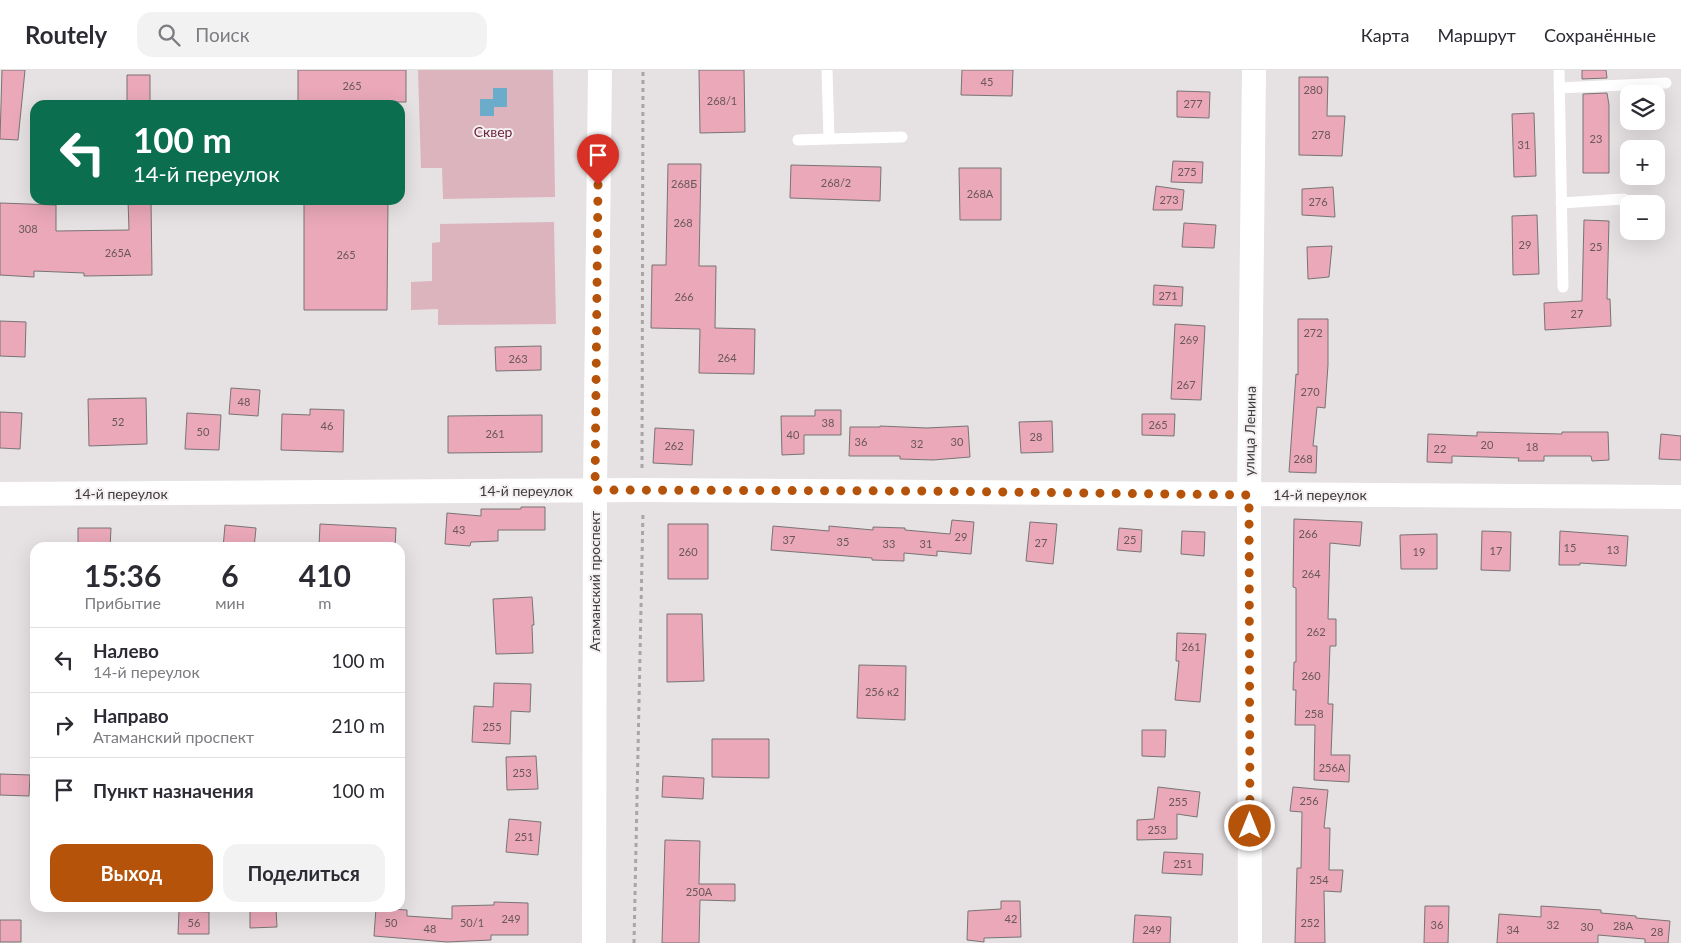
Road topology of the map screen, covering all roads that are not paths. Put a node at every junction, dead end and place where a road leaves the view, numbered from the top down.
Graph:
1 (600, 70) edge
2 (827, 70) edge
3 (1254, 70) edge
4 (1559, 70) edge
5 (1666, 83) dead end
6 (1559, 88) junction
7 (902, 137) dead end
8 (828, 139) junction
9 (798, 140) dead end
10 (1620, 199) edge
11 (1561, 203) junction
12 (1563, 287) dead end
13 (595, 490) junction
14 (0, 494) edge
15 (1249, 495) junction
16 (1681, 497) edge
17 (594, 943) edge
18 (1250, 943) edge

1 - 13 street, Атаманский проспект
2 - 8 lane
3 - 15 street, улица Ленина
4 - 6 lane
5 - 6 lane
6 - 11 lane
7 - 8 lane
8 - 9 lane
10 - 11 lane
11 - 12 lane
13 - 14 street, 14-й переулок
13 - 15 street, 14-й переулок
13 - 17 street, Атаманский проспект
15 - 16 street, 14-й переулок
15 - 18 street, улица Ленина

